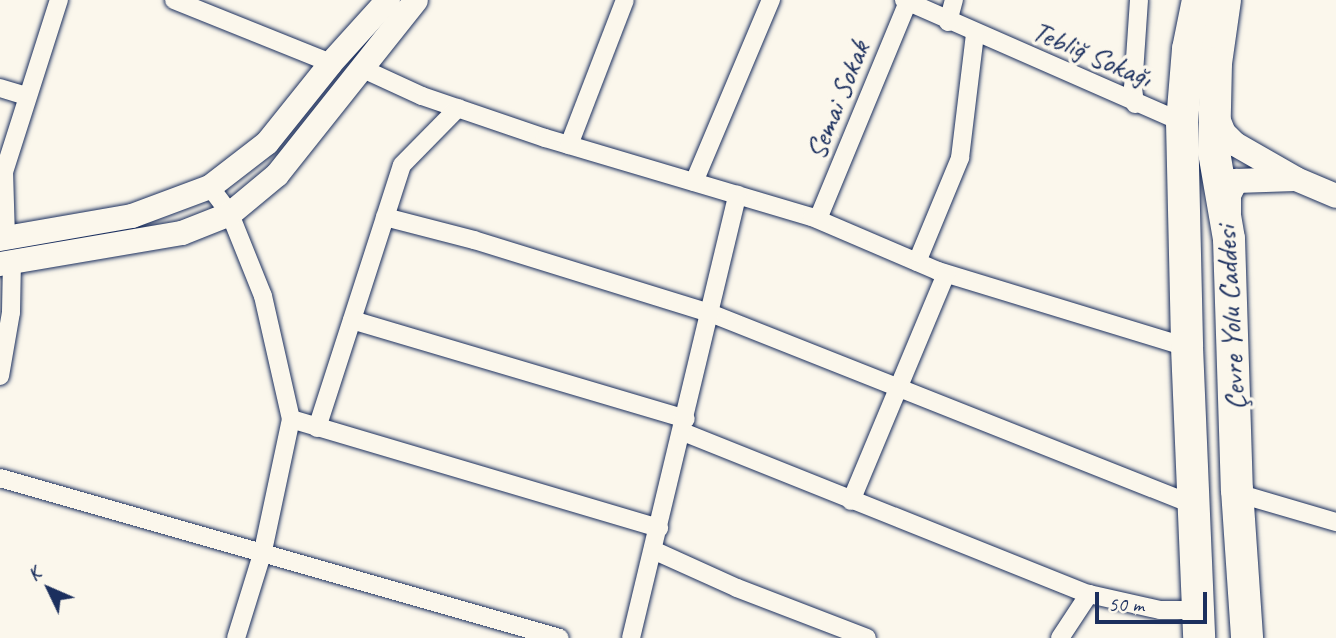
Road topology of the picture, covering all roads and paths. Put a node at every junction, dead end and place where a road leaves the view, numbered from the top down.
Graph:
1 (59, 0) edge
2 (174, 0) edge
3 (388, 0) edge
4 (416, 0) edge
5 (625, 0) edge
6 (771, 0) edge
7 (954, 0) edge
8 (1139, 0) edge
9 (1198, 0) edge
10 (1225, 0) edge
11 (906, 1) edge
12 (207, 6) edge
13 (948, 22) junction
14 (975, 34) junction
15 (331, 63) junction
16 (361, 68) junction
17 (0, 88) edge
18 (27, 96) junction
19 (1135, 104) junction
20 (458, 108) junction
21 (1214, 108) junction
22 (1182, 122) junction
23 (569, 145) junction
24 (1296, 179) junction
25 (694, 182) junction
26 (210, 187) junction
27 (737, 195) junction
28 (1336, 196) edge
29 (230, 214) junction
30 (385, 217) junction
31 (818, 219) junction
32 (1229, 239) junction
33 (4, 251) edge
34 (917, 262) junction
35 (946, 274) junction
36 (710, 313) junction
37 (352, 320) junction
38 (1187, 347) junction
39 (0, 376) edge
40 (900, 387) junction
41 (291, 419) junction
42 (684, 426) junction
43 (317, 428) junction
44 (0, 478) edge
45 (1237, 489) junction
46 (851, 501) junction
47 (1194, 505) junction
48 (1336, 522) edge
49 (659, 528) junction
50 (653, 550) junction
51 (263, 551) junction
52 (1089, 593) junction
53 (1199, 624) edge
54 (236, 638) edge
55 (560, 638) edge
56 (631, 638) edge
57 (867, 638) edge
58 (1060, 638) edge
59 (1247, 638) edge

1 - 18 street
2 - 12 street
3 - 15 main road
4 - 16 main road
5 - 23 street
6 - 25 street
7 - 13 street
8 - 19 street
9 - 22 highway, Çevre Yolu Caddesi
10 - 21 highway, Çevre Yolu Caddesi
11 - 13 street, Tebliğ Sokağı
11 - 31 street, Semai Sokak
12 - 15 street
13 - 14 street, Tebliğ Sokağı
14 - 19 street, Tebliğ Sokağı
14 - 34 street
15 - 26 main road
16 - 20 street
16 - 29 main road
17 - 18 street
18 - 33 street
19 - 22 street, Tebliğ Sokağı
20 - 23 street
20 - 30 street
21 - 24 main road
21 - 32 highway, Çevre Yolu Caddesi
22 - 38 highway, Çevre Yolu Caddesi
23 - 25 street
24 - 28 main road
24 - 32 main road
25 - 27 street
26 - 29 street
26 - 33 main road
27 - 31 street
27 - 36 street
29 - 33 main road
29 - 41 street
30 - 36 street
30 - 37 street
31 - 34 street
32 - 45 highway, Çevre Yolu Caddesi
33 - 39 street
34 - 35 street
35 - 38 street
35 - 40 street
36 - 40 street
36 - 42 street
37 - 42 street
37 - 43 street
38 - 47 highway, Çevre Yolu Caddesi
40 - 46 street
40 - 47 street
41 - 43 street
41 - 51 street
42 - 46 street
42 - 49 street
43 - 49 street
44 - 51 street
45 - 48 street
45 - 59 highway, Çevre Yolu Caddesi
46 - 52 street
47 - 53 highway, Çevre Yolu Caddesi
49 - 50 street
50 - 56 street
50 - 57 street
51 - 54 street
51 - 55 street
52 - 53 street
52 - 58 street

